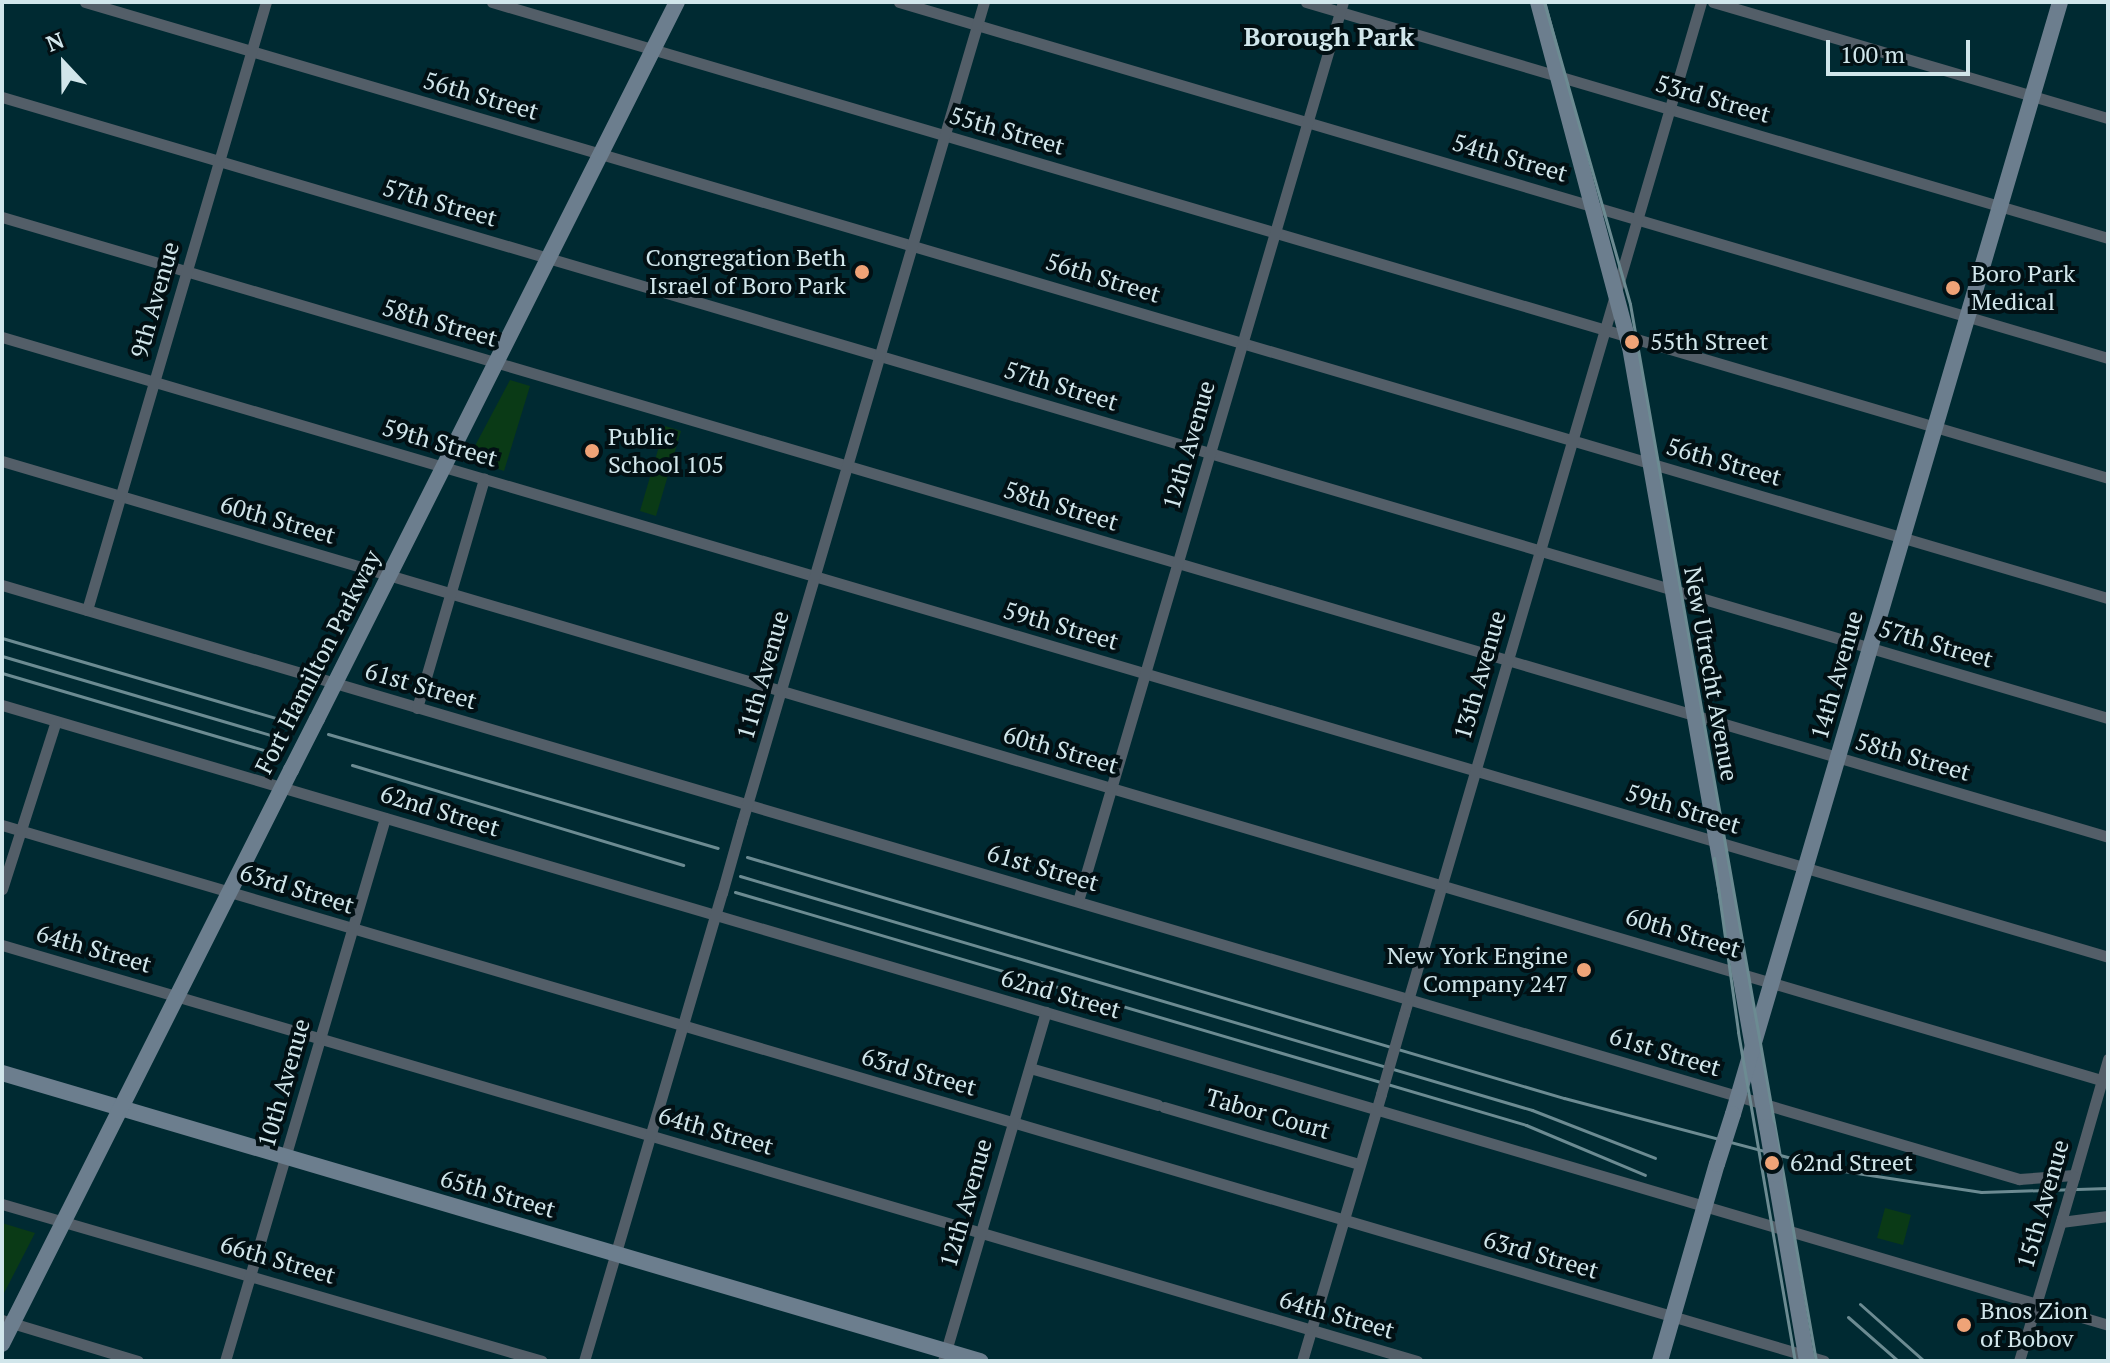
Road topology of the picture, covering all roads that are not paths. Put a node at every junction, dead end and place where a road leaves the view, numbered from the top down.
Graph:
1 (85, 2) edge
2 (266, 2) edge
3 (492, 2) edge
4 (677, 2) edge
5 (899, 2) edge
6 (984, 2) edge
7 (1306, 2) edge
8 (1538, 2) edge
9 (1701, 2) edge
10 (1713, 2) edge
11 (2060, 2) edge
12 (1341, 7) edge
13 (977, 25) junction
14 (653, 50) junction
15 (252, 51) junction
16 (1560, 77) junction
17 (2032, 96) junction
18 (2, 97) edge
19 (1670, 109) junction
20 (2108, 118) edge
21 (1307, 122) junction
22 (945, 135) junction
23 (601, 154) junction
24 (219, 161) junction
25 (2000, 206) junction
26 (1597, 207) junction
27 (2, 217) edge
28 (1637, 219) junction
29 (1275, 232) junction
30 (2108, 238) edge
31 (911, 244) junction
32 (549, 258) junction
33 (187, 272) junction
34 (1617, 288) junction
35 (1968, 316) junction
36 (1604, 330) junction
37 (1628, 336) junction
38 (2, 337) edge
39 (1242, 343) junction
40 (880, 355) junction
41 (2108, 358) edge
42 (496, 363) junction
43 (154, 382) junction
44 (1935, 427) junction
45 (1573, 440) junction
46 (1210, 453) junction
47 (2, 461) edge
48 (1651, 463) junction
49 (846, 465) junction
50 (443, 467) junction
51 (2108, 478) edge
52 (484, 479) junction
53 (120, 496) junction
54 (1903, 537) junction
55 (1540, 550) junction
56 (1178, 563) junction
57 (389, 575) junction
58 (815, 577) junction
59 (2, 585) edge
60 (1672, 589) junction
61 (451, 594) junction
62 (2108, 598) edge
63 (87, 610) junction
64 (1870, 647) junction
65 (1508, 660) junction
66 (1145, 674) junction
67 (332, 690) junction
68 (781, 691) junction
69 (2, 705) edge
70 (417, 708) junction
71 (1695, 716) junction
72 (2108, 718) edge
73 (56, 721) junction
74 (1838, 758) junction
75 (1475, 771) junction
76 (282, 787) junction
77 (1111, 788) junction
78 (748, 805) junction
79 (385, 818) junction
80 (2, 825) edge
81 (22, 831) junction
82 (2108, 837) edge
83 (1716, 842) junction
84 (1805, 868) junction
85 (1442, 885) junction
86 (2, 889) edge
87 (230, 892) junction
88 (1078, 901) junction
89 (715, 915) junction
90 (352, 928) junction
91 (2, 945) edge
92 (2108, 957) edge
93 (1741, 974) junction
94 (1772, 983) junction
95 (177, 996) junction
96 (1408, 999) junction
97 (1046, 1012) junction
98 (683, 1025) junction
99 (320, 1038) junction
100 (1753, 1046) junction
101 (2108, 1059) edge
102 (1030, 1068) junction
103 (2, 1073) edge
104 (2105, 1081) edge
105 (1738, 1097) junction
106 (1763, 1105) junction
107 (121, 1108) junction
108 (1376, 1110) junction
109 (1013, 1122) junction
110 (651, 1135) junction
111 (285, 1156) junction
112 (1359, 1164) junction
113 (2074, 1176) junction
114 (2, 1204) edge
115 (1705, 1207) junction
116 (2108, 1216) edge
117 (1343, 1220) junction
118 (2061, 1220) junction
119 (64, 1222) junction
120 (1784, 1230) junction
121 (980, 1232) junction
122 (615, 1254) junction
123 (250, 1275) junction
124 (2036, 1304) junction
125 (1673, 1317) junction
126 (7, 1322) edge
127 (2108, 1325) edge
128 (1311, 1330) junction
129 (2, 1344) edge
130 (944, 1356) edge
131 (1807, 1358) edge
132 (138, 1361) edge
133 (225, 1361) edge
134 (542, 1361) edge
135 (584, 1361) edge
136 (980, 1361) edge
137 (1302, 1361) edge
138 (1417, 1361) edge
139 (1660, 1361) edge
140 (1824, 1361) edge
141 (2019, 1361) edge

1 - 15 street, 56th Street
2 - 15 street, 9th Avenue
3 - 14 street, 55th Street
4 - 14 main road, Fort Hamilton Parkway
5 - 13 street, 54th Street
6 - 13 street, 11th Avenue
7 - 12 street, 53rd Street
8 - 16 main road, New Utrecht Avenue
9 - 19 street, 13th Avenue
10 - 17 street
11 - 17 main road, 14th Avenue
12 - 16 street, 53rd Street
12 - 21 street, 12th Avenue
13 - 21 street, 54th Street
13 - 22 street, 11th Avenue
14 - 22 street, 55th Street
14 - 23 main road, Fort Hamilton Parkway
15 - 23 street, 56th Street
15 - 24 street, 9th Avenue
16 - 19 street, 53rd Street
16 - 26 main road, New Utrecht Avenue
17 - 20 street
17 - 25 main road, 14th Avenue
18 - 24 street, 57th Street
19 - 25 street, 53rd Street
19 - 28 street, 13th Avenue
21 - 26 street, 54th Street
21 - 29 street, 12th Avenue
22 - 29 street, 55th Street
22 - 31 street, 11th Avenue
23 - 31 street, 56th Street
23 - 32 main road, Fort Hamilton Parkway
24 - 32 street, 57th Street
24 - 33 street, 9th Avenue
25 - 30 street, 53rd Street
25 - 35 main road, 14th Avenue
26 - 28 street, 54th Street
26 - 34 main road, New Utrecht Avenue
27 - 33 street, 58th Street
28 - 34 street, 13th Avenue
28 - 35 street, 54th Street
29 - 36 street, 55th Street
29 - 39 street, 12th Avenue
31 - 39 street, 56th Street
31 - 40 street, 11th Avenue
32 - 40 street, 57th Street
32 - 42 main road, Fort Hamilton Parkway
33 - 42 street, 58th Street
33 - 43 street, 9th Avenue
34 - 36 street, 13th Avenue
34 - 37 main road, New Utrecht Avenue
35 - 41 street, 54th Street
35 - 44 main road, 14th Avenue
36 - 37 street, 55th Street
36 - 45 street, 13th Avenue
37 - 44 street, 55th Street
37 - 48 main road, New Utrecht Avenue
38 - 43 street, 59th Street
39 - 45 street, 56th Street
39 - 46 street, 12th Avenue
40 - 46 street, 57th Street
40 - 49 street, 11th Avenue
42 - 49 street, 58th Street
42 - 50 main road, Fort Hamilton Parkway
43 - 50 street, 59th Street
43 - 53 street, 9th Avenue
44 - 51 street, 55th Street
44 - 54 main road, 14th Avenue
45 - 48 street, 56th Street
45 - 55 street, 13th Avenue
46 - 55 street, 57th Street
46 - 56 street, 12th Avenue
47 - 53 street, 60th Street
48 - 54 street, 56th Street
48 - 60 main road, New Utrecht Avenue
49 - 56 street, 58th Street
49 - 58 street, 11th Avenue
50 - 52 street, 59th Street
50 - 57 main road, Fort Hamilton Parkway
52 - 58 street, 59th Street
52 - 61 street
53 - 57 street, 60th Street
53 - 63 street, 9th Avenue
54 - 62 street, 56th Street
54 - 64 main road, 14th Avenue
55 - 60 street, 57th Street
55 - 65 street, 13th Avenue
56 - 65 street, 58th Street
56 - 66 street, 12th Avenue
57 - 61 street, 60th Street
57 - 67 main road, Fort Hamilton Parkway
58 - 66 street, 59th Street
58 - 68 street, 11th Avenue
59 - 63 street, 61st Street
60 - 64 street, 57th Street
60 - 71 main road, New Utrecht Avenue
61 - 68 street, 60th Street
61 - 70 street
63 - 67 street, 61st Street
64 - 72 street, 57th Street
64 - 74 main road, 14th Avenue
65 - 71 street, 58th Street
65 - 75 street, 13th Avenue
66 - 75 street, 59th Street
66 - 77 street, 12th Avenue
67 - 70 street, 61st Street
67 - 76 main road, Fort Hamilton Parkway, bridge
68 - 77 street, 60th Street
68 - 78 street, 11th Avenue
69 - 73 street, 62nd Street
70 - 78 street, 61st Street
71 - 74 street, 58th Street
71 - 83 main road, New Utrecht Avenue
73 - 76 street, 62nd Street
73 - 81 street
74 - 82 street, 58th Street
74 - 84 main road, 14th Avenue
75 - 83 street, 59th Street
75 - 85 street, 13th Avenue
76 - 79 street, 62nd Street
76 - 87 main road, Fort Hamilton Parkway
77 - 85 street, 60th Street
77 - 88 street, 12th Avenue
78 - 88 street, 61st Street
78 - 89 street, 11th Avenue, bridge
79 - 89 street, 62nd Street
79 - 90 street, 10th Avenue
80 - 81 street, 63rd Street
81 - 86 street
81 - 87 street, 63rd Street
83 - 84 street, 59th Street
83 - 93 main road, New Utrecht Avenue
84 - 92 street, 59th Street
84 - 94 main road, 14th Avenue
85 - 93 street, 60th Street
85 - 96 street, 13th Avenue
87 - 90 street, 63rd Street
87 - 95 main road, Fort Hamilton Parkway
88 - 96 street, 61st Street
89 - 97 street, 62nd Street
89 - 98 street, 11th Avenue
90 - 98 street, 63rd Street
90 - 99 street, 10th Avenue
91 - 95 street, 64th Street
93 - 94 street, 60th Street
93 - 100 main road, New Utrecht Avenue
94 - 100 main road, 14th Avenue
94 - 104 street, 60th Street
95 - 99 street, 64th Street
95 - 107 main road, Fort Hamilton Parkway
96 - 105 street, 61st Street
96 - 108 street, 13th Avenue, bridge
97 - 102 street, 12th Avenue
97 - 108 street, 62nd Street
98 - 109 street, 63rd Street
98 - 110 street, 11th Avenue
99 - 110 street, 64th Street
99 - 111 street, 10th Avenue
100 - 105 main road, 14th Avenue
100 - 106 main road, New Utrecht Avenue
101 - 104 street, 15th Avenue
102 - 109 street, 12th Avenue
102 - 112 street, Tabor Court
103 - 107 main road, 65th Street
104 - 113 street, 15th Avenue
105 - 106 street, 61st Street
105 - 115 main road, 14th Avenue, bridge
106 - 113 street, 61st Street
106 - 120 main road, New Utrecht Avenue, bridge
107 - 111 main road, 65th Street
107 - 119 main road, Fort Hamilton Parkway
108 - 112 street, 13th Avenue
108 - 115 street, 62nd Street
109 - 117 street, 63rd Street
109 - 121 street, 12th Avenue
110 - 121 street, 64th Street
110 - 122 street, 11th Avenue
111 - 122 main road, 65th Street
111 - 123 street, 10th Avenue
112 - 117 street, 13th Avenue
113 - 118 street, 15th Avenue, bridge
114 - 119 street, 66th Street
115 - 120 street, 62nd Street
115 - 125 main road, 14th Avenue
116 - 118 street
117 - 125 street, 63rd Street
117 - 128 street, 13th Avenue
118 - 124 street, 15th Avenue
119 - 123 street, 66th Street
119 - 126 main road, Fort Hamilton Parkway
120 - 124 street, 62nd Street
120 - 131 main road, New Utrecht Avenue
121 - 128 street, 64th Street
121 - 130 street, 12th Avenue
122 - 130 main road, 65th Street
122 - 135 street, 11th Avenue
123 - 133 street, 10th Avenue
123 - 134 street, 66th Street
124 - 127 street, 62nd Street
124 - 141 street, 15th Avenue
125 - 131 street, 63rd Street
125 - 139 main road, 14th Avenue
126 - 129 main road, Fort Hamilton Parkway
126 - 132 street
128 - 137 street, 13th Avenue
128 - 138 street, 64th Street
130 - 136 main road, 65th Street
131 - 140 street, 63rd Street

